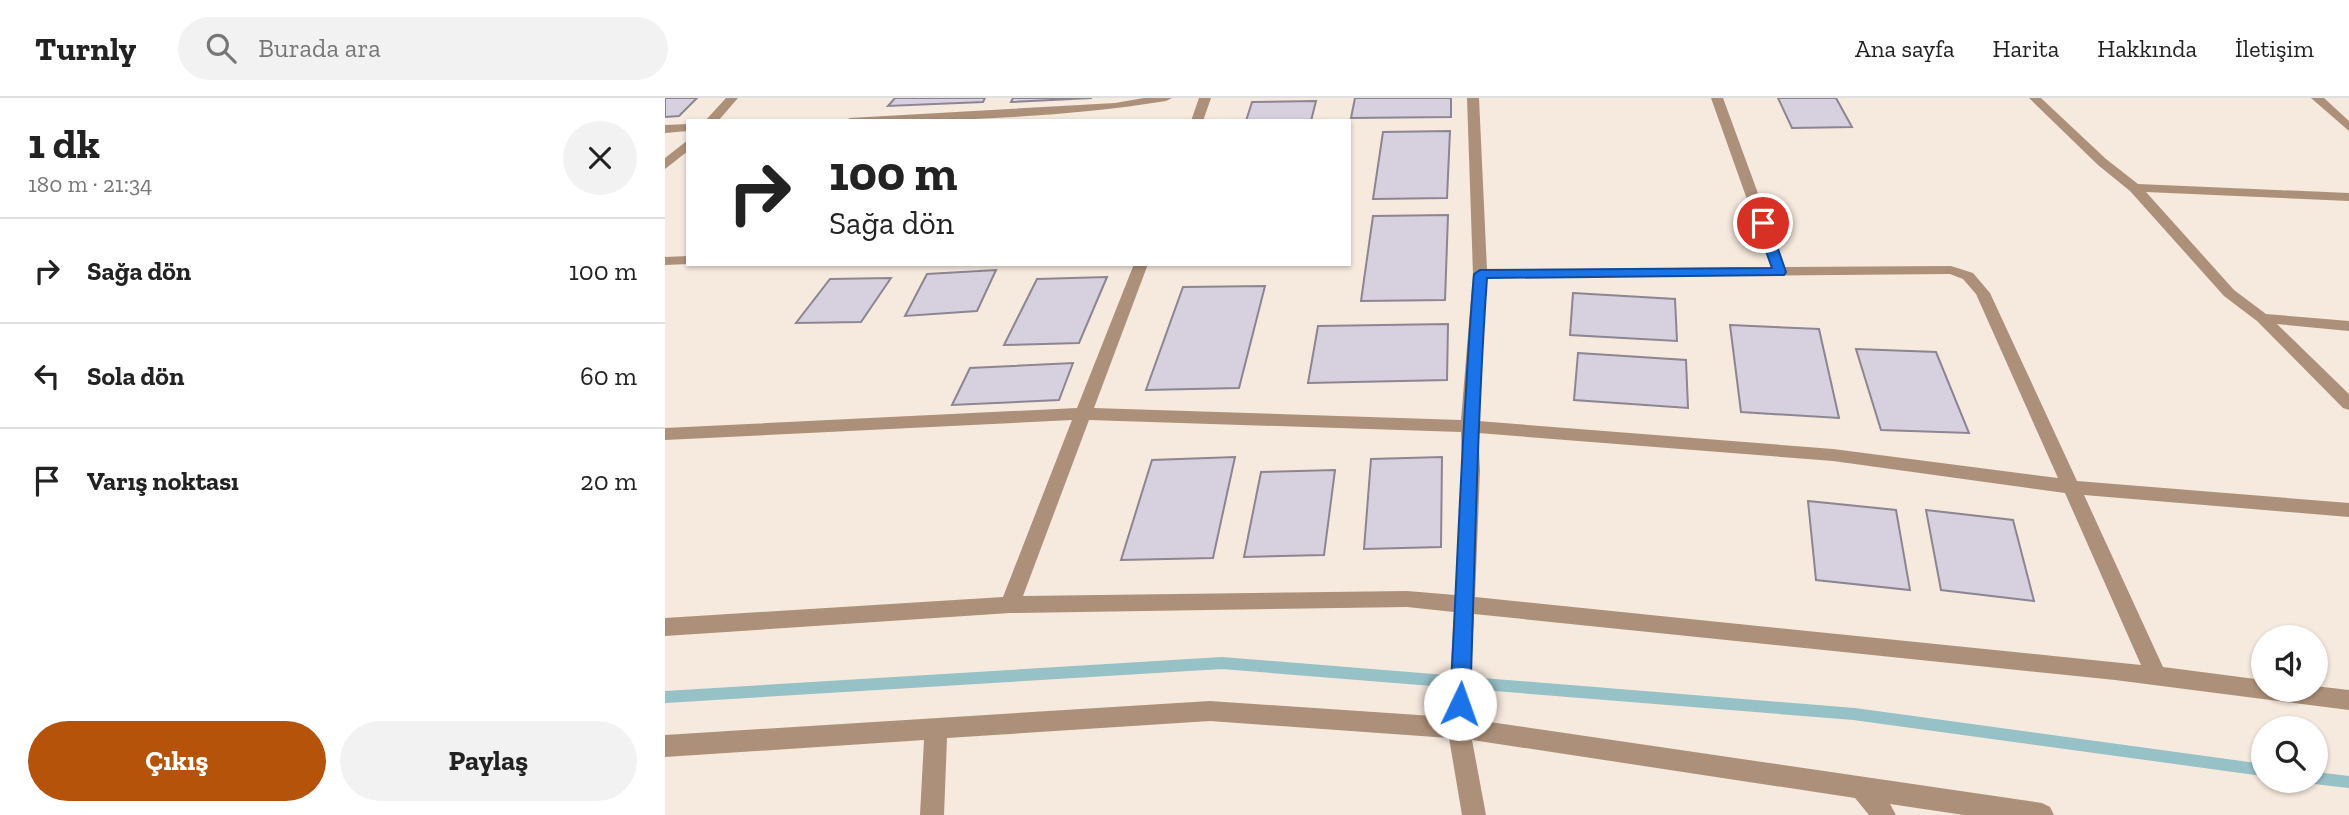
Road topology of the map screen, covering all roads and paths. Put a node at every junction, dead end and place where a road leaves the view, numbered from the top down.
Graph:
1 (732, 98) edge
2 (1166, 98) edge
3 (1205, 98) edge
4 (1473, 98) edge
5 (1717, 98) edge
6 (2035, 98) edge
7 (2317, 98) edge
8 (713, 119) edge
9 (885, 119) edge
10 (1198, 119) edge
11 (686, 127) edge
12 (2349, 127) edge
13 (665, 129) edge
14 (686, 146) edge
15 (665, 165) edge
16 (2135, 188) junction
17 (2349, 197) edge
18 (686, 260) edge
19 (665, 261) edge
20 (1140, 266) edge
21 (1780, 272) junction
22 (1480, 274) junction
23 (2262, 318) junction
24 (2349, 326) edge
25 (2349, 404) edge
26 (1083, 414) junction
27 (1469, 426) junction
28 (665, 434) edge
29 (2071, 487) junction
30 (2349, 510) edge
31 (1464, 604) junction
32 (1010, 605) junction
33 (665, 627) edge
34 (2157, 677) junction
35 (2349, 700) edge
36 (936, 727) junction
37 (1458, 728) junction
38 (665, 746) edge
39 (1861, 788) junction
40 (932, 815) edge
41 (1474, 815) edge
42 (1884, 815) edge
43 (2042, 815) edge

1 - 8 street
2 - 9 street
3 - 10 street
4 - 22 street
5 - 21 street
6 - 16 street
7 - 12 street
11 - 13 street
14 - 15 street
16 - 17 street
16 - 23 street
18 - 19 street
20 - 26 street
21 - 22 street
21 - 29 street
22 - 27 street
23 - 24 street
23 - 25 street
26 - 27 street
26 - 28 street
26 - 32 street
27 - 29 street
27 - 31 street
29 - 30 street
29 - 34 street
31 - 32 street
31 - 34 street
31 - 37 street
32 - 33 street
34 - 35 street
36 - 37 street
36 - 38 street
36 - 40 street
37 - 39 street
37 - 41 street
39 - 42 street
39 - 43 street

